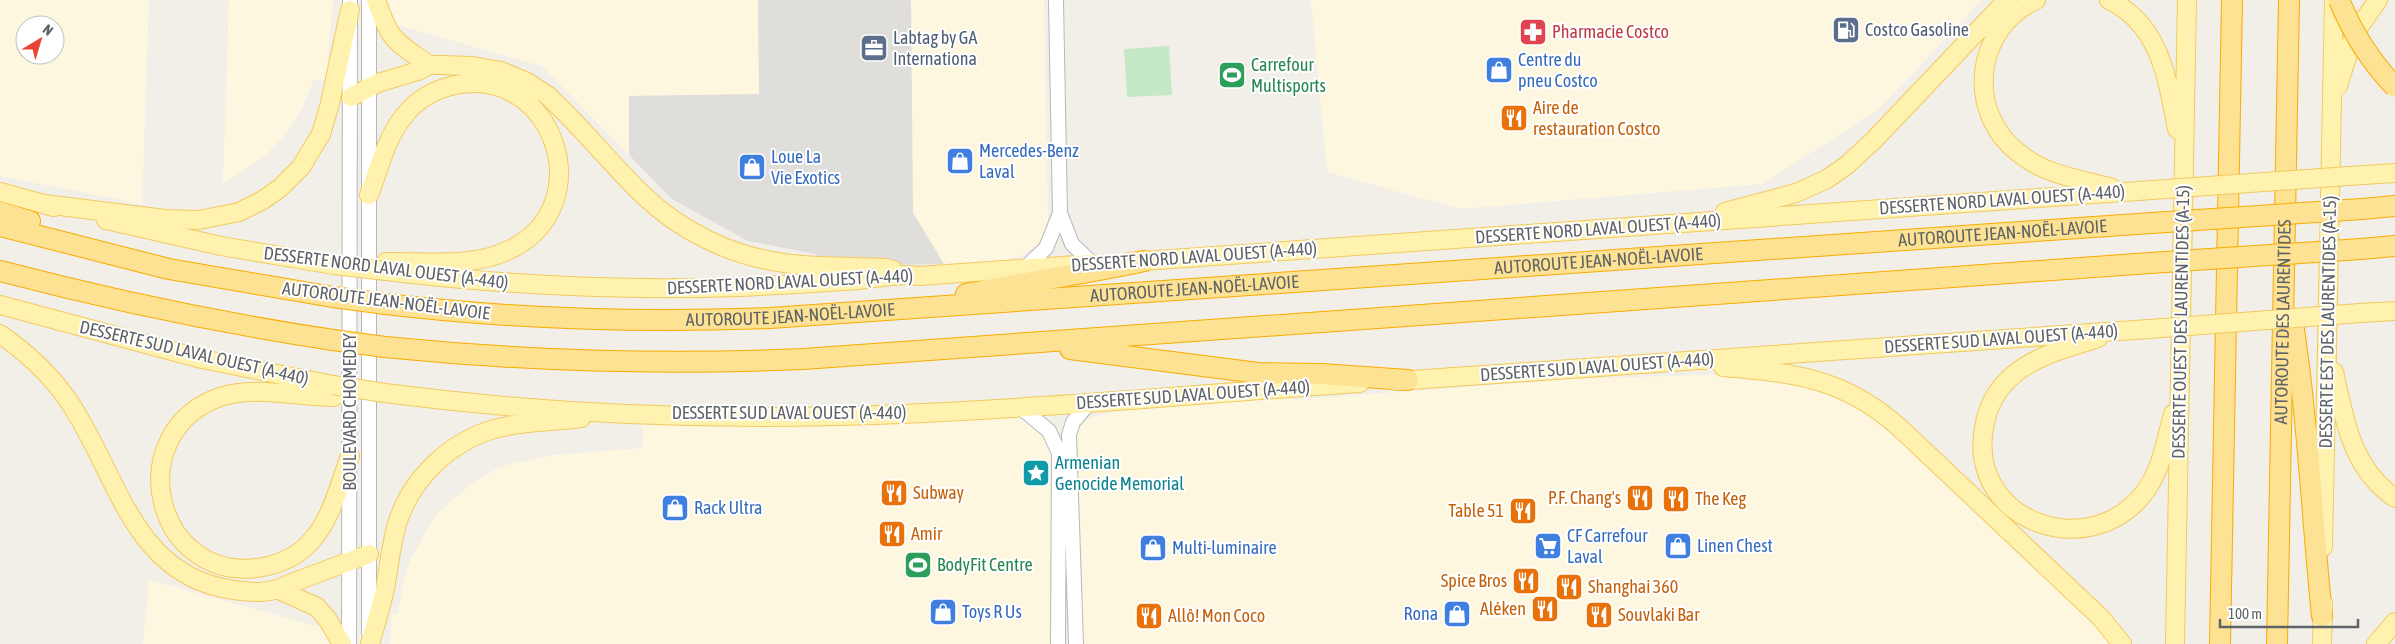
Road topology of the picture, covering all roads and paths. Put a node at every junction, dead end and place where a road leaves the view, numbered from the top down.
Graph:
1 (369, 0) edge
2 (376, 0) edge
3 (1056, 0) edge
4 (2007, 0) edge
5 (2036, 0) edge
6 (2109, 0) edge
7 (2187, 0) edge
8 (2232, 0) edge
9 (2290, 0) edge
10 (2334, 0) edge
11 (2339, 0) edge
12 (2378, 0) edge
13 (350, 5) edge
14 (429, 65) junction
15 (2395, 87) edge
16 (368, 88) junction
17 (351, 97) junction
18 (2332, 106) junction
19 (2184, 161) junction
20 (2391, 172) edge
21 (0, 192) edge
22 (2127, 192) junction
23 (369, 195) junction
24 (44, 204) junction
25 (2395, 206) edge
26 (0, 212) edge
27 (1060, 213) junction
28 (1686, 222) junction
29 (0, 226) edge
30 (2395, 246) edge
31 (1144, 261) junction
32 (1093, 264) junction
33 (386, 267) junction
34 (169, 268) junction
35 (1025, 268) junction
36 (0, 271) edge
37 (2285, 272) junction
38 (902, 273) junction
39 (0, 305) edge
40 (884, 311) junction
41 (2395, 311) edge
42 (2364, 313) junction
43 (2395, 318) edge
44 (2119, 331) junction
45 (0, 334) edge
46 (1021, 344) junction
47 (2328, 347) junction
48 (1668, 362) junction
49 (1408, 380) junction
50 (2180, 387) junction
51 (334, 391) junction
52 (1090, 402) junction
53 (1020, 406) junction
54 (618, 413) junction
55 (350, 456) junction
56 (2395, 498) edge
57 (369, 554) junction
58 (350, 562) junction
59 (279, 590) junction
60 (2322, 616) junction
61 (2395, 622) edge
62 (342, 644) edge
63 (349, 644) edge
64 (370, 644) edge
65 (1058, 644) edge
66 (1076, 644) edge
67 (2122, 644) edge
68 (2175, 644) edge
69 (2220, 644) edge
70 (2277, 644) edge
71 (2322, 644) edge
72 (2376, 644) edge

1 - 16 street, BOULEVARD CHOMEDEY
2 - 14 main road
3 - 27 street
4 - 28 main road
5 - 22 main road
6 - 19 main road
7 - 19 main road, DESSERTE OUEST DES LAURENTIDES (A-15)
8 - 69 highway
9 - 37 highway, AUTOROUTE DES LAURENTIDES
10 - 18 main road, DESSERTE EST DES LAURENTIDES (A-15)
11 - 15 highway, bridge
12 - 18 main road
13 - 17 street, BOULEVARD CHOMEDEY
13 - 24 main road
14 - 16 main road
14 - 38 main road
16 - 17 main road
16 - 23 street, BOULEVARD CHOMEDEY
17 - 55 street, BOULEVARD CHOMEDEY
18 - 47 main road, DESSERTE EST DES LAURENTIDES (A-15)
19 - 50 main road, DESSERTE OUEST DES LAURENTIDES (A-15)
20 - 22 main road, DESSERTE NORD LAVAL OUEST (A-440), bridge
21 - 24 main road, DESSERTE NORD LAVAL OUEST (A-440)
22 - 28 main road, DESSERTE NORD LAVAL OUEST (A-440)
23 - 33 main road
23 - 57 street, BOULEVARD CHOMEDEY
24 - 33 main road, DESSERTE NORD LAVAL OUEST (A-440), bridge
25 - 40 highway, AUTOROUTE JEAN-NOËL-LAVOIE, bridge
26 - 34 highway
27 - 32 street
27 - 35 street
28 - 31 main road, DESSERTE NORD LAVAL OUEST (A-440)
29 - 34 highway, AUTOROUTE JEAN-NOËL-LAVOIE
30 - 46 highway, bridge
31 - 32 main road, DESSERTE NORD LAVAL OUEST (A-440)
31 - 40 highway
32 - 35 main road, DESSERTE NORD LAVAL OUEST (A-440)
33 - 38 main road, DESSERTE NORD LAVAL OUEST (A-440)
34 - 40 highway, AUTOROUTE JEAN-NOËL-LAVOIE, bridge
35 - 38 main road, DESSERTE NORD LAVAL OUEST (A-440)
36 - 46 highway, bridge
37 - 60 highway
37 - 70 highway, AUTOROUTE DES LAURENTIDES
39 - 51 main road, DESSERTE SUD LAVAL OUEST (A-440)
41 - 42 main road, DESSERTE SUD LAVAL OUEST (A-440)
42 - 43 main road
42 - 44 main road, DESSERTE SUD LAVAL OUEST (A-440), bridge
44 - 48 main road, DESSERTE SUD LAVAL OUEST (A-440)
44 - 50 main road
45 - 59 main road
46 - 49 highway
47 - 56 main road
47 - 60 main road, DESSERTE EST DES LAURENTIDES (A-15)
48 - 49 main road, DESSERTE SUD LAVAL OUEST (A-440)
48 - 67 main road
49 - 52 main road, DESSERTE SUD LAVAL OUEST (A-440)
50 - 68 main road, DESSERTE OUEST DES LAURENTIDES (A-15)
51 - 54 main road, DESSERTE SUD LAVAL OUEST (A-440)
51 - 55 main road
52 - 53 main road, DESSERTE SUD LAVAL OUEST (A-440)
52 - 66 street
53 - 54 main road, DESSERTE SUD LAVAL OUEST (A-440)
53 - 65 street
54 - 64 main road
55 - 58 street, BOULEVARD CHOMEDEY
57 - 58 main road
57 - 64 street, BOULEVARD CHOMEDEY
58 - 59 main road
58 - 63 street, BOULEVARD CHOMEDEY
59 - 62 main road
60 - 71 main road, DESSERTE EST DES LAURENTIDES (A-15)
61 - 72 main road

